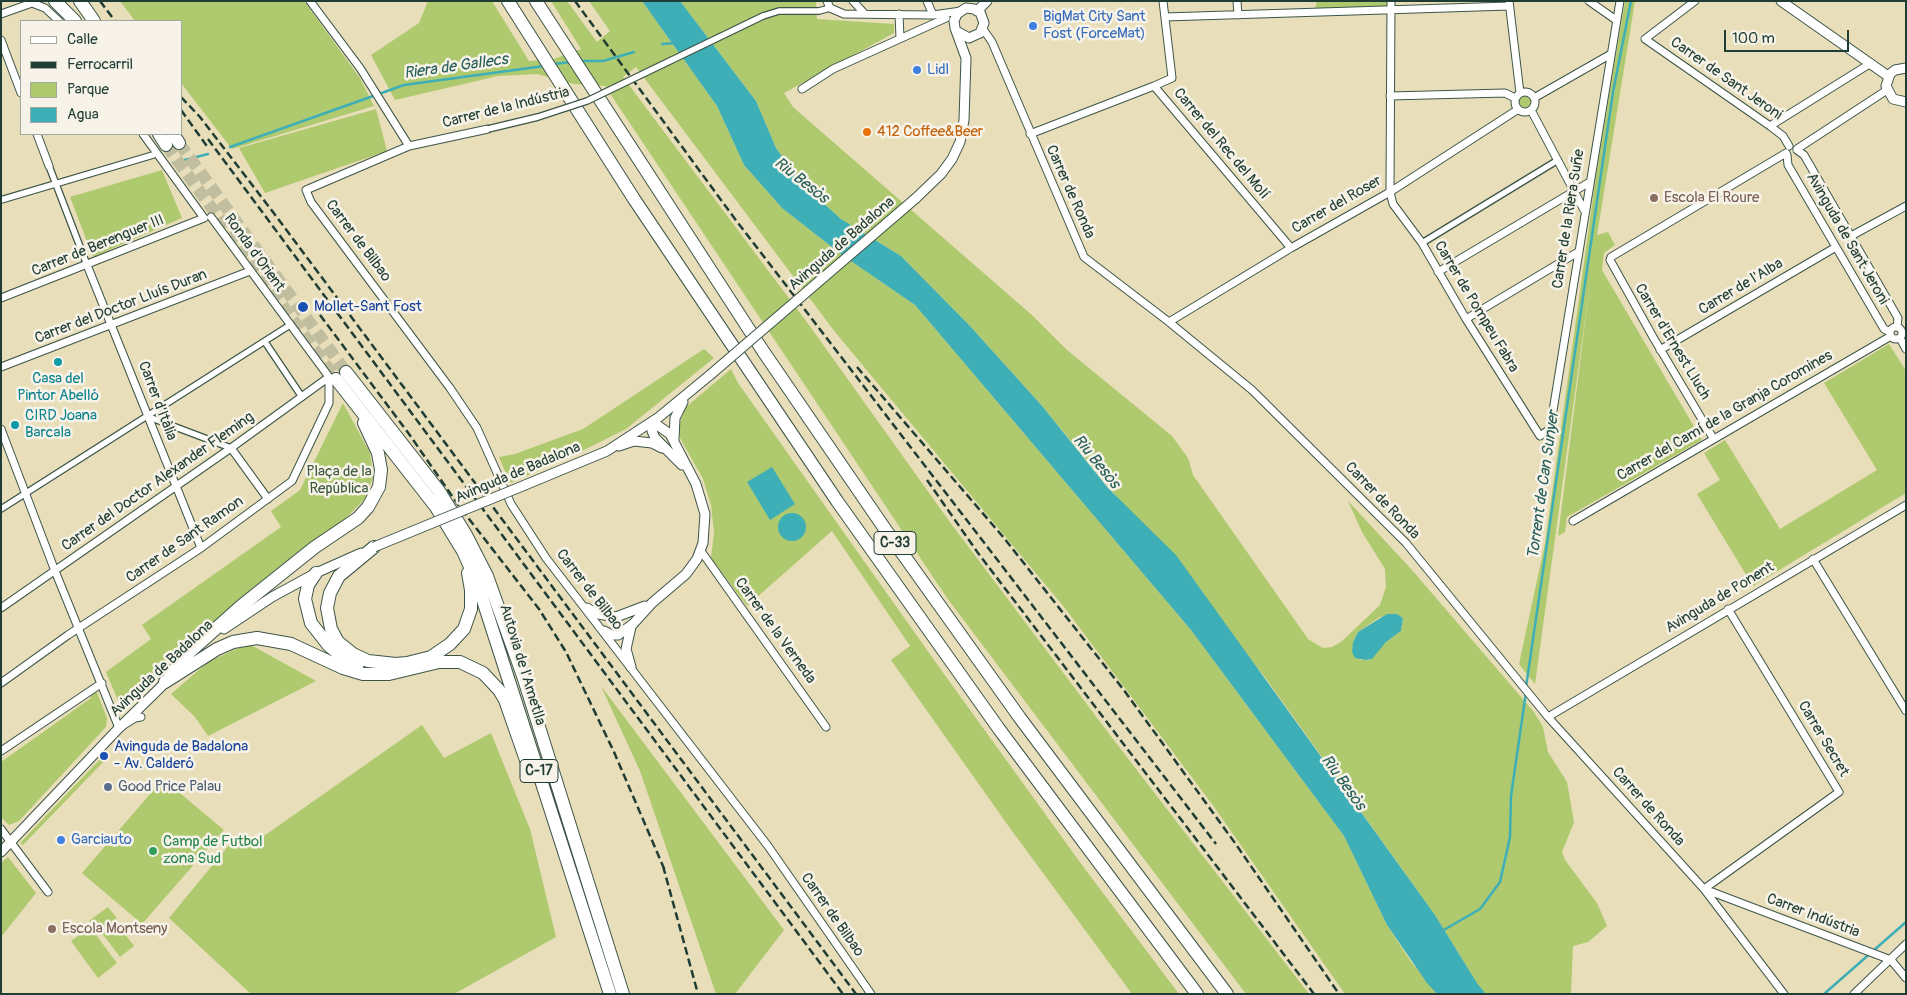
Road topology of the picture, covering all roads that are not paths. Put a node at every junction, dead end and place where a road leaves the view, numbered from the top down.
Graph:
1 (55, 1) edge
2 (64, 1) edge
3 (80, 1) edge
4 (310, 1) edge
5 (508, 1) edge
6 (536, 1) edge
7 (853, 1) edge
8 (927, 1) edge
9 (988, 1) edge
10 (1163, 1) edge
11 (1237, 1) edge
12 (1391, 1) edge
13 (1589, 1) edge
14 (1620, 1) edge
15 (1695, 1) edge
16 (1781, 1) edge
17 (1509, 3) edge
18 (828, 4) edge
19 (961, 10) junction
20 (977, 10) junction
21 (1391, 10) junction
22 (864, 13) junction
23 (1, 14) edge
24 (899, 14) junction
25 (933, 15) junction
26 (1238, 15) junction
27 (1165, 17) junction
28 (59, 20) edge
29 (74, 20) edge
30 (78, 20) edge
31 (93, 20) edge
32 (950, 20) junction
33 (1616, 20) junction
34 (983, 29) junction
35 (958, 32) junction
36 (974, 37) junction
37 (900, 38) junction
38 (1, 40) edge
39 (1610, 54) junction
40 (966, 58) junction
41 (1871, 63) junction
42 (1906, 68) edge
43 (1888, 76) junction
44 (1154, 86) junction
45 (802, 89) dead end
46 (20, 90) edge
47 (1887, 90) junction
48 (1518, 95) junction
49 (1390, 96) junction
50 (1534, 98) junction
51 (1906, 102) edge
52 (1518, 110) junction
53 (1531, 110) junction
54 (1770, 126) junction
55 (488, 129) joint
56 (1030, 134) junction
57 (37, 135) edge
58 (146, 135) edge
59 (160, 135) edge
60 (166, 146) edge
61 (409, 146) junction
62 (1797, 149) junction
63 (1787, 151) junction
64 (1558, 160) junction
65 (49, 166) joint
66 (56, 182) junction
67 (1588, 183) junction
68 (306, 190) joint
69 (1575, 191) junction
70 (1390, 192) junction
71 (1, 200) edge
72 (1906, 206) edge
73 (1584, 211) junction
74 (208, 218) junction
75 (1851, 236) junction
76 (1422, 243) junction
77 (1836, 247) junction
78 (1291, 248) junction
79 (1578, 252) junction
80 (87, 265) junction
81 (250, 271) junction
82 (1438, 272) junction
83 (1, 298) edge
84 (1466, 319) junction
85 (1169, 322) junction
86 (112, 325) junction
87 (290, 325) junction
88 (1897, 331) edge
89 (265, 342) junction
90 (1906, 349) edge
91 (1660, 350) junction
92 (1, 367) edge
93 (337, 376) junction
94 (686, 395) junction
95 (302, 397) junction
96 (351, 399) junction
97 (149, 416) junction
98 (652, 423) junction
99 (1, 429) edge
100 (1540, 436) joint
101 (1713, 438) junction
102 (674, 442) junction
103 (232, 448) junction
104 (665, 449) junction
105 (607, 451) junction
106 (696, 484) junction
107 (175, 487) junction
108 (26, 492) junction
109 (268, 498) junction
110 (1906, 505) edge
111 (1, 509) edge
112 (1573, 521) dead end
113 (200, 548) junction
114 (374, 548) junction
115 (463, 551) junction
116 (700, 551) junction
117 (1813, 559) junction
118 (55, 571) junction
119 (316, 573) junction
120 (652, 603) junction
121 (1, 608) edge
122 (587, 608) junction
123 (1728, 608) junction
124 (622, 616) junction
125 (633, 624) junction
126 (79, 629) junction
127 (608, 635) junction
128 (631, 667) junction
129 (407, 668) junction
130 (102, 682) junction
131 (165, 682) junction
132 (1, 683) edge
133 (1906, 710) edge
134 (141, 717) dead end
135 (1548, 717) junction
136 (826, 727) dead end
137 (119, 728) junction
138 (1, 751) edge
139 (1, 829) edge
140 (11, 842) junction
141 (1, 852) edge
142 (1704, 889) junction
143 (48, 892) dead end
144 (588, 928) junction
145 (1906, 944) edge
146 (1891, 960) junction
147 (1906, 978) edge
148 (610, 994) edge
149 (623, 994) edge
150 (871, 994) edge
151 (1197, 994) edge
152 (1227, 994) edge
153 (1784, 994) edge
154 (1854, 994) edge

1 - 29 highway
2 - 30 highway
3 - 31 highway
4 - 61 street
5 - 151 highway, C-33
6 - 152 highway, C-33
7 - 22 street
8 - 25 street
9 - 20 street
10 - 27 street, Carrer del Rec del Molí
11 - 26 street
12 - 21 street
13 - 33 street
14 - 33 street, Carrer de la Riera Suñe
15 - 54 street, Carrer de Sant Jeroni
16 - 41 street
17 - 21 street
17 - 48 street
18 - 22 street
18 - 55 street, Carrer de la Indústria, bridge
19 - 20 street
19 - 25 street
19 - 32 street
20 - 34 street
21 - 26 street
21 - 49 street
22 - 24 street
23 - 28 street
24 - 25 street
24 - 37 street
25 - 32 street
26 - 27 street
27 - 44 street, Carrer del Rec del Molí
32 - 35 street
32 - 37 street
33 - 39 street, Carrer de la Riera Suñe
34 - 36 street
34 - 56 street, Carrer de Ronda
35 - 36 street
35 - 40 street, Avinguda de Badalona
36 - 40 street, Avinguda de Badalona
37 - 45 street
38 - 46 street
39 - 50 street
39 - 67 street, Carrer de la Riera Suñe
40 - 94 street, Avinguda de Badalona, bridge
41 - 43 street
41 - 54 street
42 - 43 street
43 - 47 street
44 - 56 street
44 - 78 street, Carrer del Rec del Molí
47 - 51 street
47 - 62 street
48 - 49 street
48 - 50 street
48 - 52 street
49 - 70 street
50 - 53 street
52 - 53 street
52 - 70 street, Carrer del Roser
53 - 64 street
54 - 63 street, Carrer de Sant Jeroni
55 - 61 street, Carrer de la Indústria
56 - 85 street, Carrer de Ronda
57 - 65 street
58 - 60 street, Ronda d'Orient
59 - 60 highway
60 - 66 street
60 - 74 street, Ronda d'Orient
61 - 68 street, Carrer de la Indústria
62 - 63 street
62 - 75 street, Avinguda de Sant Jeroni
63 - 77 street, Avinguda de Sant Jeroni
63 - 91 street, Carrer d'Ernest Lluch
64 - 69 street
64 - 76 street
65 - 66 street
66 - 71 street
66 - 80 street
67 - 69 street
67 - 73 street, Carrer de la Riera Suñe
68 - 122 street, Carrer de Bilbao
69 - 73 street
69 - 82 street
70 - 76 street, Carrer de Pompeu Fabra
70 - 78 street, Carrer del Roser
72 - 75 street
73 - 79 street, Carrer de la Riera Suñe
74 - 80 street, Carrer de Berenguer III
74 - 81 street, Ronda d'Orient
75 - 88 street, Avinguda de Sant Jeroni
76 - 82 street, Carrer de Pompeu Fabra
77 - 88 street, Avinguda de Sant Jeroni
77 - 91 street, Carrer de l'Alba
78 - 85 street, Carrer del Roser
79 - 84 street
79 - 100 street, Carrer de la Riera Suñe
80 - 83 street, Carrer de Berenguer III
80 - 86 street, Carrer d'Itàlia
81 - 86 street, Carrer del Doctor Lluís Duran
81 - 87 street, Ronda d'Orient
82 - 84 street, Carrer de Pompeu Fabra
84 - 100 street, Carrer de Pompeu Fabra
85 - 135 street, Carrer de Ronda
86 - 92 street, Carrer del Doctor Lluís Duran
86 - 97 street, Carrer d'Itàlia
87 - 89 street
87 - 93 street, Ronda d'Orient
88 - 90 street
88 - 101 street, Carrer del Camí de la Granja Coromines
89 - 95 street
89 - 97 street
91 - 101 street, Carrer d'Ernest Lluch
93 - 95 street, Carrer del Doctor Alexander Fleming
93 - 96 highway, Autovia de l'Ametlla / C-17
93 - 109 street, Carrer de Sant Ramon
93 - 149 highway, C-17
94 - 98 street, Avinguda de Badalona
94 - 102 street
95 - 103 street, Carrer del Doctor Alexander Fleming
96 - 115 highway, Autovia de l'Ametlla / C-17
96 - 131 highway
97 - 103 street
97 - 107 street, Carrer d'Itàlia
97 - 108 street
98 - 102 street
98 - 104 street
98 - 105 street, Avinguda de Badalona
99 - 108 street
101 - 112 street, Carrer del Camí de la Granja Coromines
102 - 106 street
103 - 107 street, Carrer del Doctor Alexander Fleming
103 - 109 street
104 - 105 street
104 - 106 street
105 - 114 street, Avinguda de Badalona, bridge
106 - 116 street
107 - 113 street, Carrer d'Itàlia
107 - 118 street, Carrer del Doctor Alexander Fleming
108 - 111 street
108 - 118 street
109 - 113 street, Carrer de Sant Ramon
110 - 117 street, Avinguda de Ponent
113 - 126 street, Carrer de Sant Ramon
114 - 115 highway
114 - 119 street, Avinguda de Badalona
115 - 144 highway, Autovia de l'Ametlla / C-17
116 - 120 street
116 - 136 street, Carrer de la Verneda
117 - 123 street, Avinguda de Ponent
117 - 133 street
118 - 121 street, Carrer del Doctor Alexander Fleming
118 - 126 street
119 - 129 highway
119 - 131 street, Avinguda de Badalona
120 - 124 street
120 - 125 street
122 - 124 street
122 - 127 street, Carrer de Bilbao
123 - 135 street, Avinguda de Ponent
123 - 142 street, Carrer Secret
124 - 127 street
125 - 127 street
125 - 128 street
126 - 130 street
126 - 132 street, Carrer de Sant Ramon
127 - 128 street, Carrer de Bilbao
128 - 150 street, Carrer de Bilbao
129 - 131 highway
129 - 144 highway
130 - 137 street
130 - 138 street
131 - 137 street, Avinguda de Badalona
134 - 137 street
135 - 142 street, Carrer de Ronda
137 - 140 street, Avinguda de Badalona
139 - 140 street
140 - 141 street, Avinguda de Badalona
140 - 143 street
142 - 146 street, Carrer Indústria
142 - 153 street, Carrer de Ronda
144 - 148 highway, Autovia de l'Ametlla / C-17
145 - 146 street
146 - 147 street, Carrer Indústria
146 - 154 street

